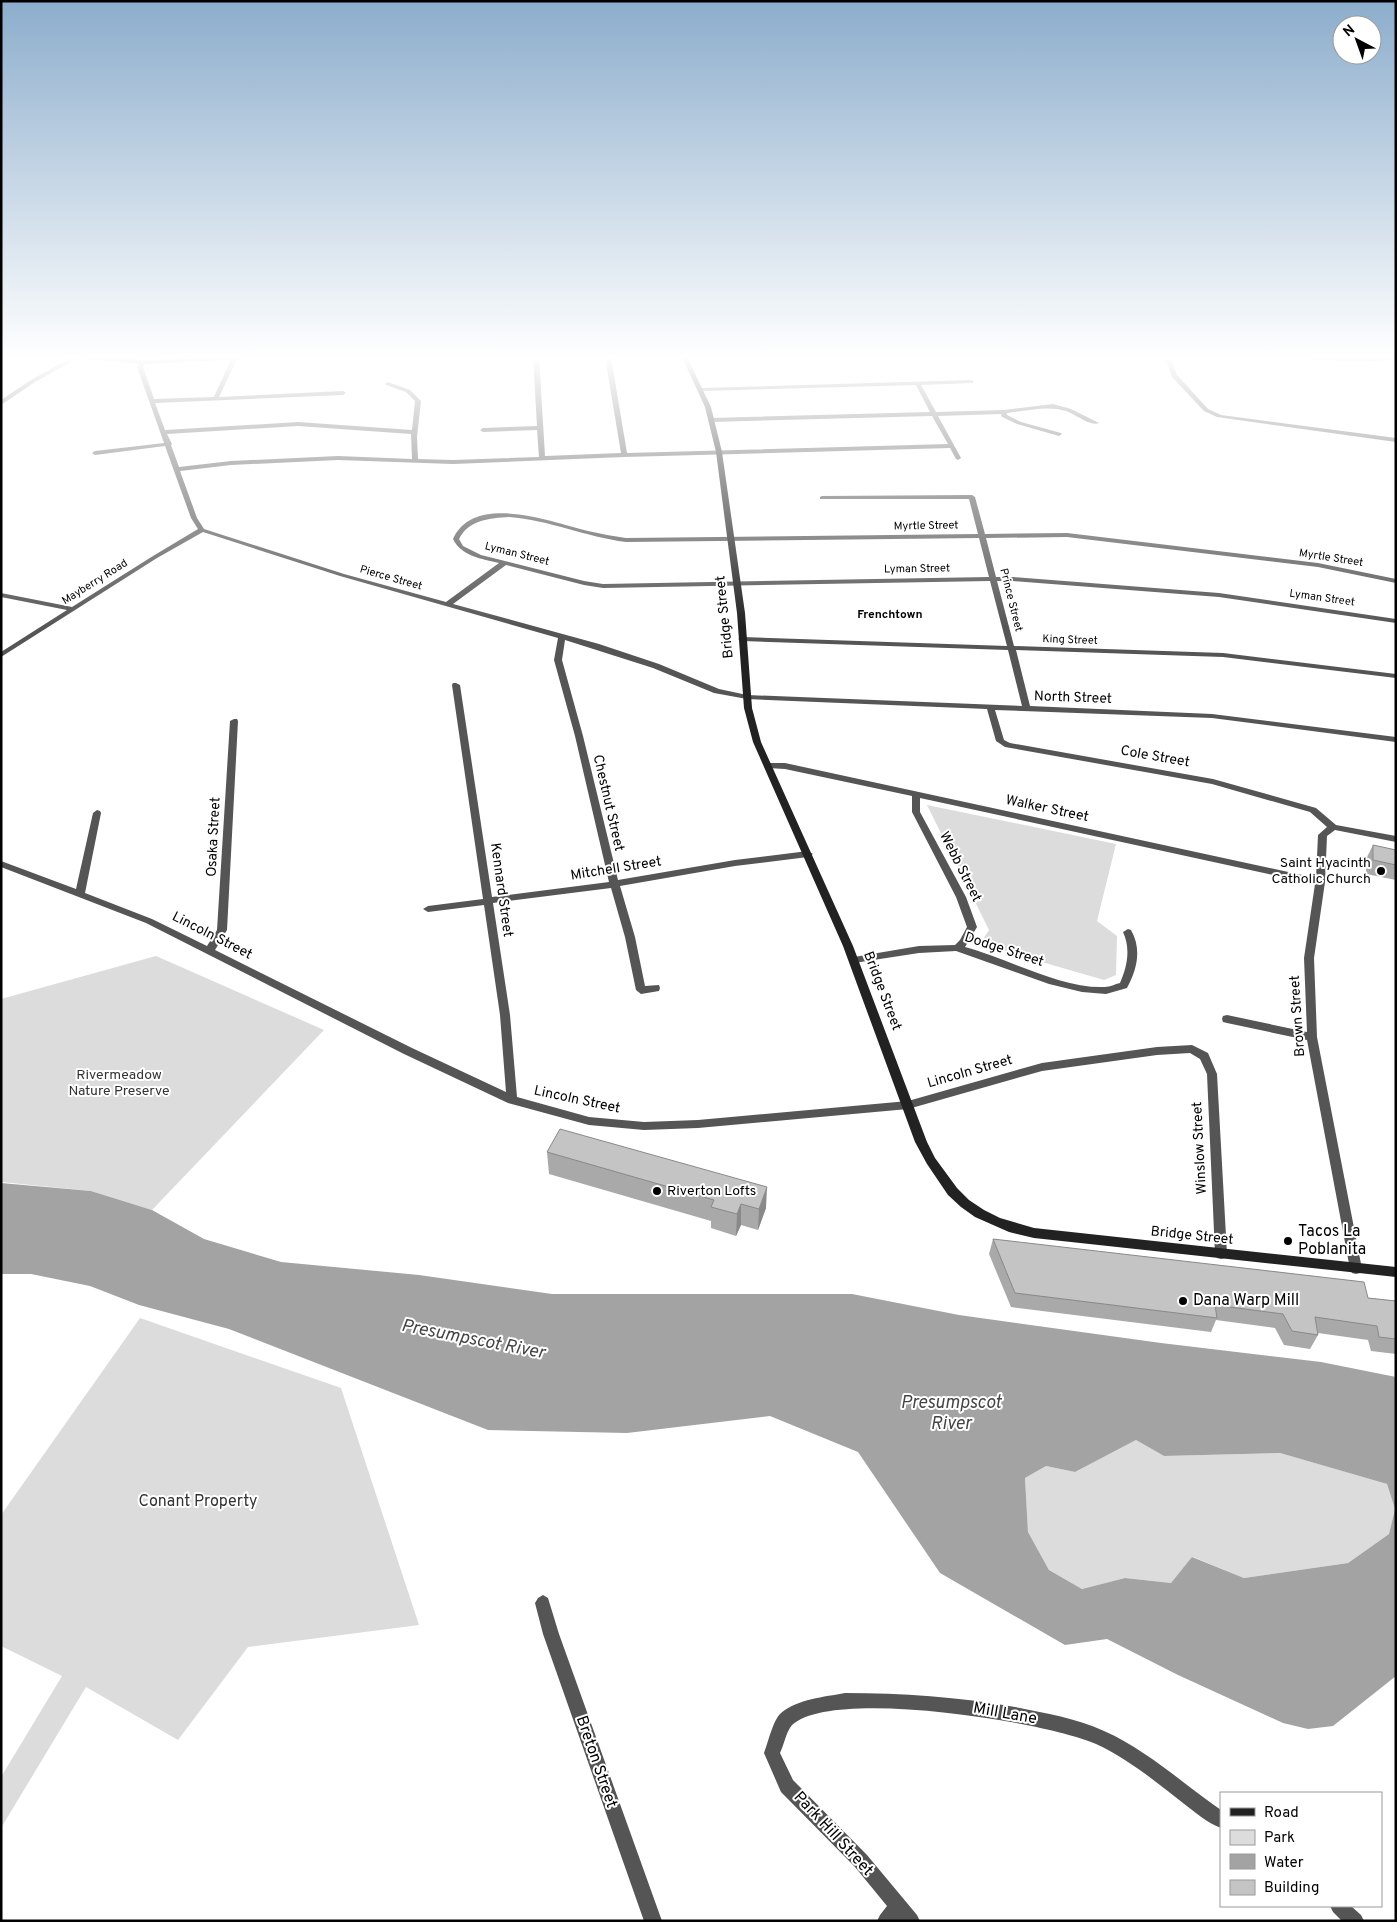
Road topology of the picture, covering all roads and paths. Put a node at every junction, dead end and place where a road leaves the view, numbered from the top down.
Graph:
1 (950, 446) edge
2 (147, 447) edge
3 (170, 447) edge
4 (415, 447) edge
5 (541, 447) edge
6 (623, 447) edge
7 (718, 447) edge
8 (923, 447) edge
9 (719, 452) junction
10 (96, 453) dead end
11 (624, 455) junction
12 (958, 458) dead end
13 (542, 459) junction
14 (415, 460) junction
15 (178, 469) junction
16 (822, 498) dead end
17 (202, 530) junction
18 (459, 531) joint
19 (983, 534) junction
20 (731, 539) junction
21 (504, 563) junction
22 (994, 579) junction
23 (1396, 581) edge
24 (736, 583) junction
25 (1, 596) edge
26 (447, 605) junction
27 (73, 609) junction
28 (1396, 620) edge
29 (562, 637) junction
30 (742, 639) junction
31 (1012, 649) junction
32 (1, 655) edge
33 (1396, 676) edge
34 (456, 685) dead end
35 (747, 697) junction
36 (990, 706) junction
37 (1027, 708) junction
38 (234, 721) dead end
39 (1396, 740) edge
40 (768, 766) junction
41 (916, 795) junction
42 (97, 813) dead end
43 (1333, 827) junction
44 (1396, 839) edge
45 (808, 854) junction
46 (1, 864) edge
47 (1320, 882) junction
48 (615, 884) junction
49 (80, 893) junction
50 (489, 901) junction
51 (428, 909) dead end
52 (1128, 932) dead end
53 (957, 948) junction
54 (209, 951) junction
55 (854, 960) junction
56 (655, 988) dead end
57 (1227, 1019) dead end
58 (1312, 1037) junction
59 (1192, 1049) joint
60 (512, 1100) junction
61 (908, 1105) junction
62 (1221, 1254) junction
63 (1356, 1269) junction
64 (1396, 1272) edge
65 (543, 1603) dead end
66 (778, 1739) joint
67 (1220, 1819) edge
68 (898, 1907) junction
69 (1340, 1907) edge
70 (653, 1921) edge
71 (886, 1921) edge
72 (911, 1921) edge
73 (1355, 1921) edge

1 - 12 street
2 - 10 street
3 - 15 street
4 - 14 street
5 - 13 street
6 - 11 street
7 - 9 street, Bridge Street
8 - 9 street
9 - 11 street
9 - 20 street, Bridge Street
11 - 13 street
13 - 14 street
14 - 15 street
15 - 17 street
16 - 19 street, Prince Street
17 - 26 street, Pierce Street
17 - 27 street, Mayberry Road
18 - 20 street, Myrtle Street
18 - 21 street, Lyman Street
19 - 20 street, Myrtle Street
19 - 22 street, Prince Street
19 - 23 street, Myrtle Street
20 - 24 street, Bridge Street
21 - 24 street, Lyman Street
21 - 26 street
22 - 24 street, Lyman Street
22 - 28 street, Lyman Street
22 - 31 street, Prince Street
24 - 30 street, Bridge Street
25 - 27 street
26 - 29 street, Pierce Street
27 - 32 street, Mayberry Road
29 - 35 street, Pierce Street
29 - 48 street, Chestnut Street
30 - 31 street, King Street
30 - 35 street, Bridge Street
31 - 33 street, King Street
31 - 37 street, Prince Street
34 - 50 street, Kennard Street
35 - 36 street, North Street
35 - 40 street, Bridge Street
36 - 37 street, North Street
36 - 43 street, Cole Street
37 - 39 street, North Street
38 - 54 street, Osaka Street
40 - 41 street, Walker Street
40 - 45 street, Bridge Street
41 - 47 street, Walker Street
41 - 53 street, Webb Street
42 - 49 street
43 - 44 street
43 - 47 street, Brown Street
45 - 48 street, Mitchell Street
45 - 55 street, Bridge Street
46 - 49 street, Lincoln Street
47 - 58 street, Brown Street
48 - 50 street, Mitchell Street
48 - 56 street, Chestnut Street
49 - 54 street, Lincoln Street
50 - 51 street, Mitchell Street
50 - 60 street, Kennard Street
52 - 53 street, Dodge Street
53 - 55 street, Dodge Street
54 - 60 street, Lincoln Street
55 - 61 street, Bridge Street
57 - 58 street
58 - 63 street, Brown Street
59 - 61 street, Lincoln Street
59 - 62 street, Winslow Street
60 - 61 street, Lincoln Street
61 - 62 street, Bridge Street
62 - 63 street, Bridge Street
63 - 64 street, Bridge Street
65 - 70 street, Breton Street
66 - 67 street, Mill Lane
66 - 68 street, Park Hill Street
68 - 71 street
68 - 72 street, Park Hill Street
69 - 73 street

